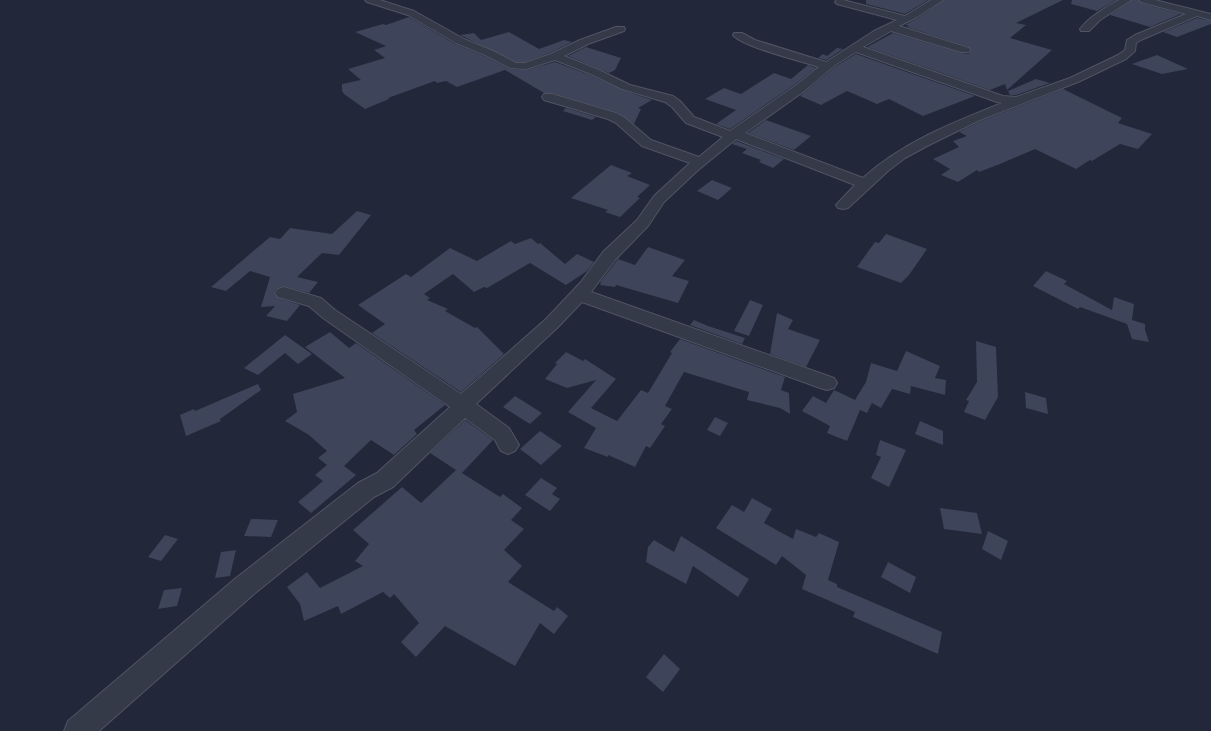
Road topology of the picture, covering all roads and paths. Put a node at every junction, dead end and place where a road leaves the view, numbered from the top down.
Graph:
1 (370, 0) edge
2 (938, 0) edge
3 (1126, 0) edge
4 (1144, 0) edge
5 (840, 2) dead end
6 (1196, 13) junction
7 (1211, 17) edge
8 (897, 23) junction
9 (620, 29) dead end
10 (1085, 29) dead end
11 (738, 35) dead end
12 (856, 48) junction
13 (965, 50) dead end
14 (555, 56) junction
15 (828, 66) junction
16 (548, 97) dead end
17 (1017, 101) junction
18 (734, 135) junction
19 (701, 162) junction
20 (865, 184) junction
21 (843, 204) dead end
22 (284, 293) dead end
23 (578, 294) junction
24 (828, 383) dead end
25 (463, 405) junction
26 (508, 446) dead end
27 (78, 731) edge

1 - 14 street
2 - 8 street
3 - 10 street
4 - 6 street
5 - 8 street
6 - 7 street
6 - 17 street
8 - 12 street
8 - 13 street
9 - 14 street
11 - 15 street
12 - 15 street
12 - 17 street
14 - 18 street
15 - 18 street
16 - 19 street
17 - 20 street
18 - 19 street
18 - 20 street
19 - 23 street
20 - 21 street
22 - 25 street
23 - 24 street
23 - 25 street
25 - 26 street
25 - 27 street

